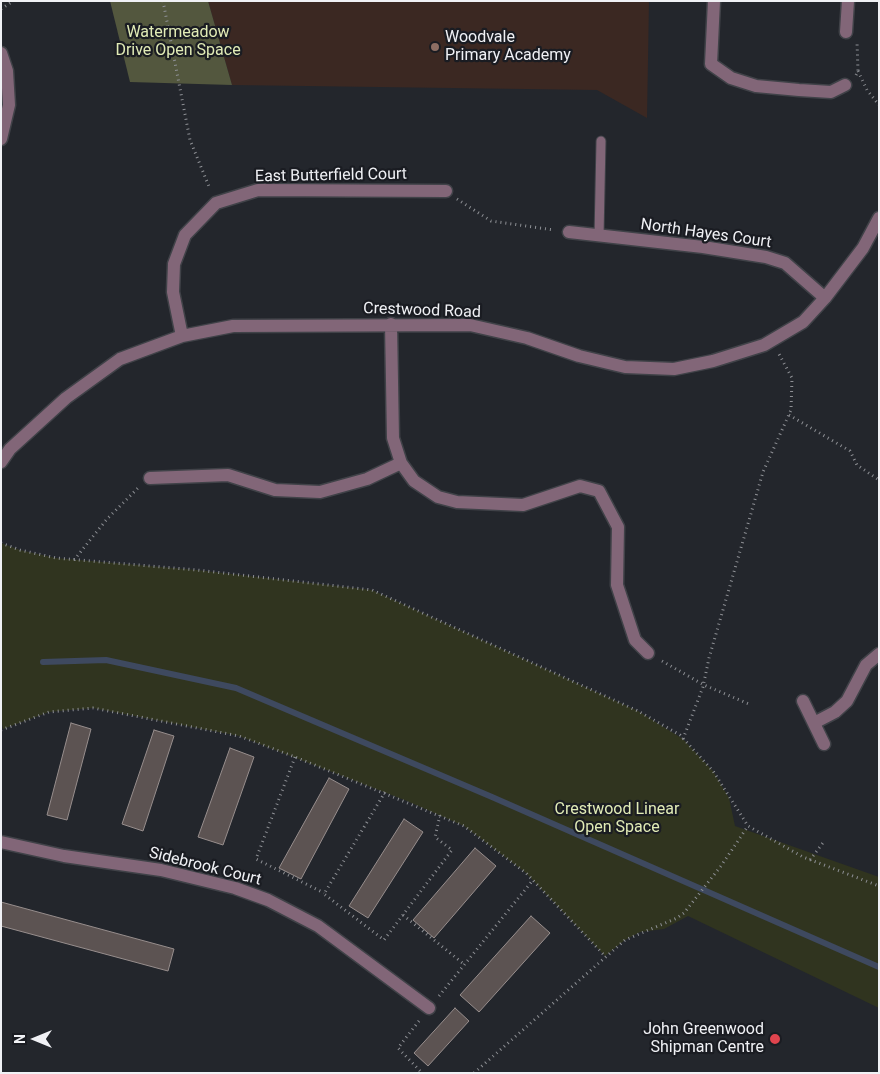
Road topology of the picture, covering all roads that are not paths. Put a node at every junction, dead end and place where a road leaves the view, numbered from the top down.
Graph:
1 (714, 1) edge
2 (848, 1) edge
3 (846, 32) dead end
4 (1, 53) edge
5 (845, 85) dead end
6 (1, 139) edge
7 (601, 141) dead end
8 (446, 192) road end
9 (879, 218) edge
10 (569, 232) road end
11 (599, 236) junction
12 (825, 298) junction
13 (391, 324) junction
14 (182, 336) junction
15 (6, 446) edge
16 (1, 462) edge
17 (401, 463) junction
18 (150, 478) road end
19 (648, 653) road end
20 (879, 654) edge
21 (803, 701) dead end
22 (814, 724) junction
23 (824, 744) dead end
24 (1, 842) edge
25 (429, 1008) road end

1 - 5 street
2 - 3 street
4 - 6 street
7 - 11 lane
8 - 14 street, East Butterfield Court
9 - 12 street, Crestwood Road
10 - 11 street, North Hayes Court
11 - 12 street, North Hayes Court
12 - 13 street, Crestwood Road
13 - 14 street, Crestwood Road
13 - 17 street
14 - 15 street, Crestwood Road
15 - 16 street, Crestwood Road
17 - 18 street
17 - 19 street
20 - 22 street
21 - 22 street
22 - 23 street
24 - 25 street, Sidebrook Court

